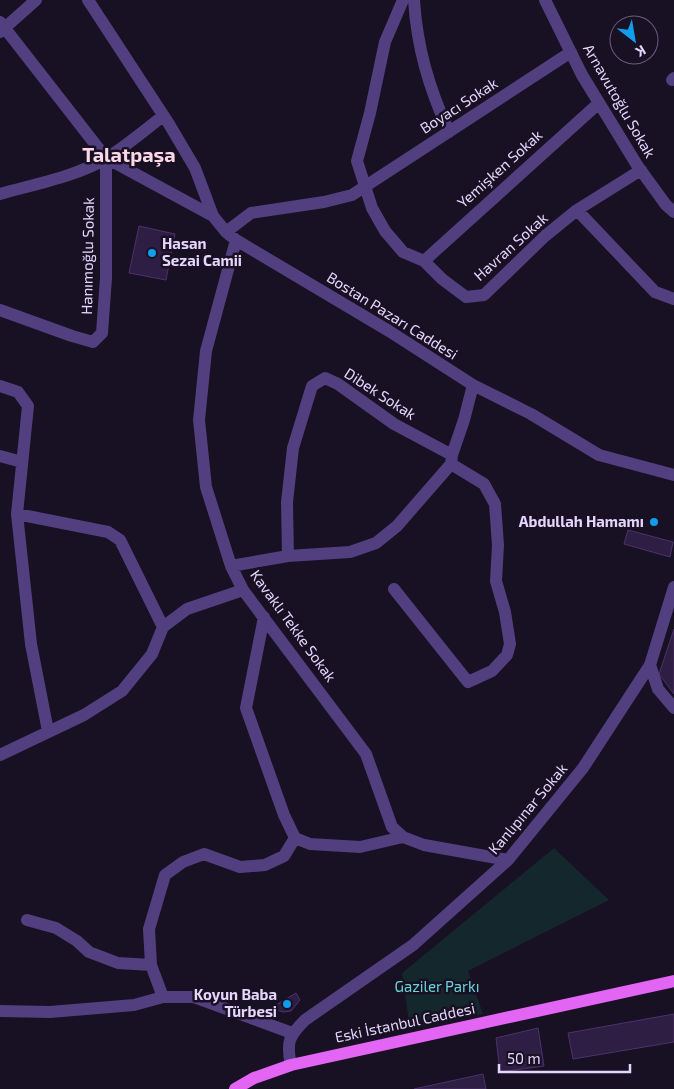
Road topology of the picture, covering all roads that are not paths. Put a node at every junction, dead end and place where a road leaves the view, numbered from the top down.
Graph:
1 (36, 0) edge
2 (88, 0) edge
3 (403, 0) edge
4 (414, 0) edge
5 (545, 0) edge
6 (2, 27) edge
7 (571, 52) junction
8 (599, 103) junction
9 (163, 116) junction
10 (449, 132) junction
11 (106, 158) junction
12 (641, 170) junction
13 (366, 187) junction
14 (0, 194) edge
15 (577, 210) junction
16 (674, 212) edge
17 (213, 216) junction
18 (231, 236) junction
19 (424, 261) junction
20 (674, 300) edge
21 (0, 310) edge
22 (473, 385) junction
23 (0, 386) edge
24 (0, 456) edge
25 (452, 460) junction
26 (22, 462) junction
27 (674, 475) edge
28 (16, 514) junction
29 (288, 556) junction
30 (231, 566) junction
31 (674, 586) edge
32 (394, 589) dead end
33 (243, 590) junction
34 (264, 618) junction
35 (163, 627) junction
36 (650, 665) junction
37 (674, 708) edge
38 (48, 731) junction
39 (0, 755) edge
40 (403, 836) junction
41 (295, 838) junction
42 (508, 860) junction
43 (27, 920) dead end
44 (150, 964) junction
45 (674, 981) edge
46 (163, 997) junction
47 (0, 1011) edge
48 (292, 1033) junction
49 (291, 1065) junction
50 (235, 1089) edge

1 - 6 street
2 - 9 street
3 - 13 street, Havran Sokak
4 - 10 street
5 - 7 street, Arnavutoğlu Sokak
6 - 11 street, Bostan Pazarı Caddesi
7 - 8 street, Arnavutoğlu Sokak
7 - 10 street, Boyacı Sokak
8 - 12 street, Arnavutoğlu Sokak
8 - 19 street, Yemişken Sokak
9 - 11 street
9 - 17 street
10 - 13 street, Boyacı Sokak
11 - 14 street
11 - 17 street, Bostan Pazarı Caddesi
11 - 21 street, Hanımoğlu Sokak
12 - 15 street, Havran Sokak
12 - 16 street, Arnavutoğlu Sokak
13 - 18 street, Boyacı Sokak
13 - 19 street, Havran Sokak
15 - 19 street, Havran Sokak
15 - 20 street
17 - 18 street, Bostan Pazarı Caddesi
18 - 22 street, Bostan Pazarı Caddesi
18 - 30 street, Kavaklı Tekke Sokak
22 - 25 street
22 - 27 street, Bostan Pazarı Caddesi
23 - 26 street
24 - 26 street
25 - 29 street
25 - 29 street, Dibek Sokak
25 - 32 street
26 - 28 street
28 - 35 street
28 - 38 street
29 - 30 street
30 - 33 street, Kavaklı Tekke Sokak
31 - 36 street, Kanlıpınar Sokak
33 - 34 street, Kavaklı Tekke Sokak
33 - 35 street
34 - 40 street, Kavaklı Tekke Sokak
34 - 41 street
35 - 38 street
36 - 37 street
36 - 42 street, Kanlıpınar Sokak
38 - 39 street
40 - 41 street
40 - 42 street
41 - 44 street
42 - 48 street, Kanlıpınar Sokak
43 - 44 street
44 - 46 street
45 - 49 main road, Eski İstanbul Caddesi
46 - 47 street
46 - 48 street
48 - 49 street
49 - 50 main road, Eski İstanbul Caddesi

